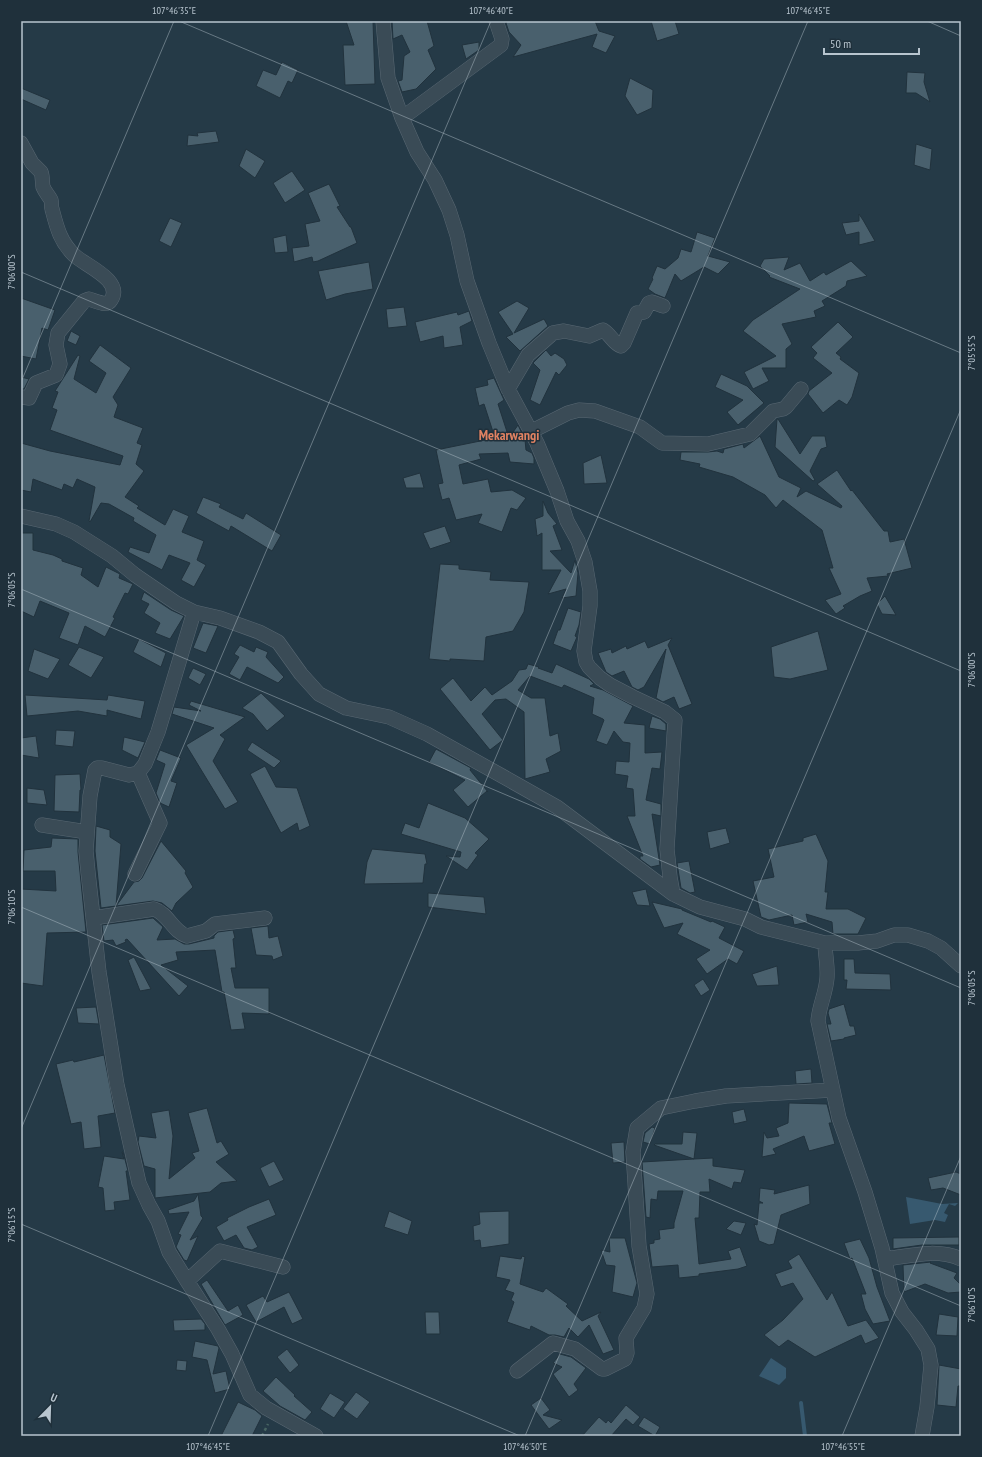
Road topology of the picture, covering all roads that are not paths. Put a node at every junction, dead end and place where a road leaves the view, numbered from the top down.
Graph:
1 (383, 21) edge
2 (496, 21) edge
3 (402, 118) junction
4 (21, 143) edge
5 (663, 306) dead end
6 (508, 389) junction
7 (801, 389) dead end
8 (21, 397) edge
9 (530, 432) junction
10 (21, 516) edge
11 (194, 612) junction
12 (138, 773) junction
13 (42, 825) dead end
14 (87, 832) junction
15 (135, 874) dead end
16 (673, 894) junction
17 (93, 918) junction
18 (265, 918) dead end
19 (825, 942) junction
20 (961, 966) edge
21 (833, 1090) junction
22 (885, 1259) junction
23 (961, 1259) edge
24 (283, 1267) dead end
25 (186, 1281) junction
26 (517, 1371) dead end
27 (316, 1436) edge
28 (922, 1436) edge

1 - 3 street
2 - 3 street
3 - 6 street
4 - 8 street
5 - 6 street
6 - 9 street
7 - 9 street
9 - 16 street
10 - 11 street
11 - 12 street
11 - 16 street
12 - 14 street
12 - 15 street
13 - 14 street
14 - 17 street
16 - 19 street
17 - 18 street
17 - 25 street
19 - 20 street
19 - 21 street
21 - 22 street
21 - 26 street
22 - 23 street
22 - 28 street
24 - 25 street
25 - 27 street

